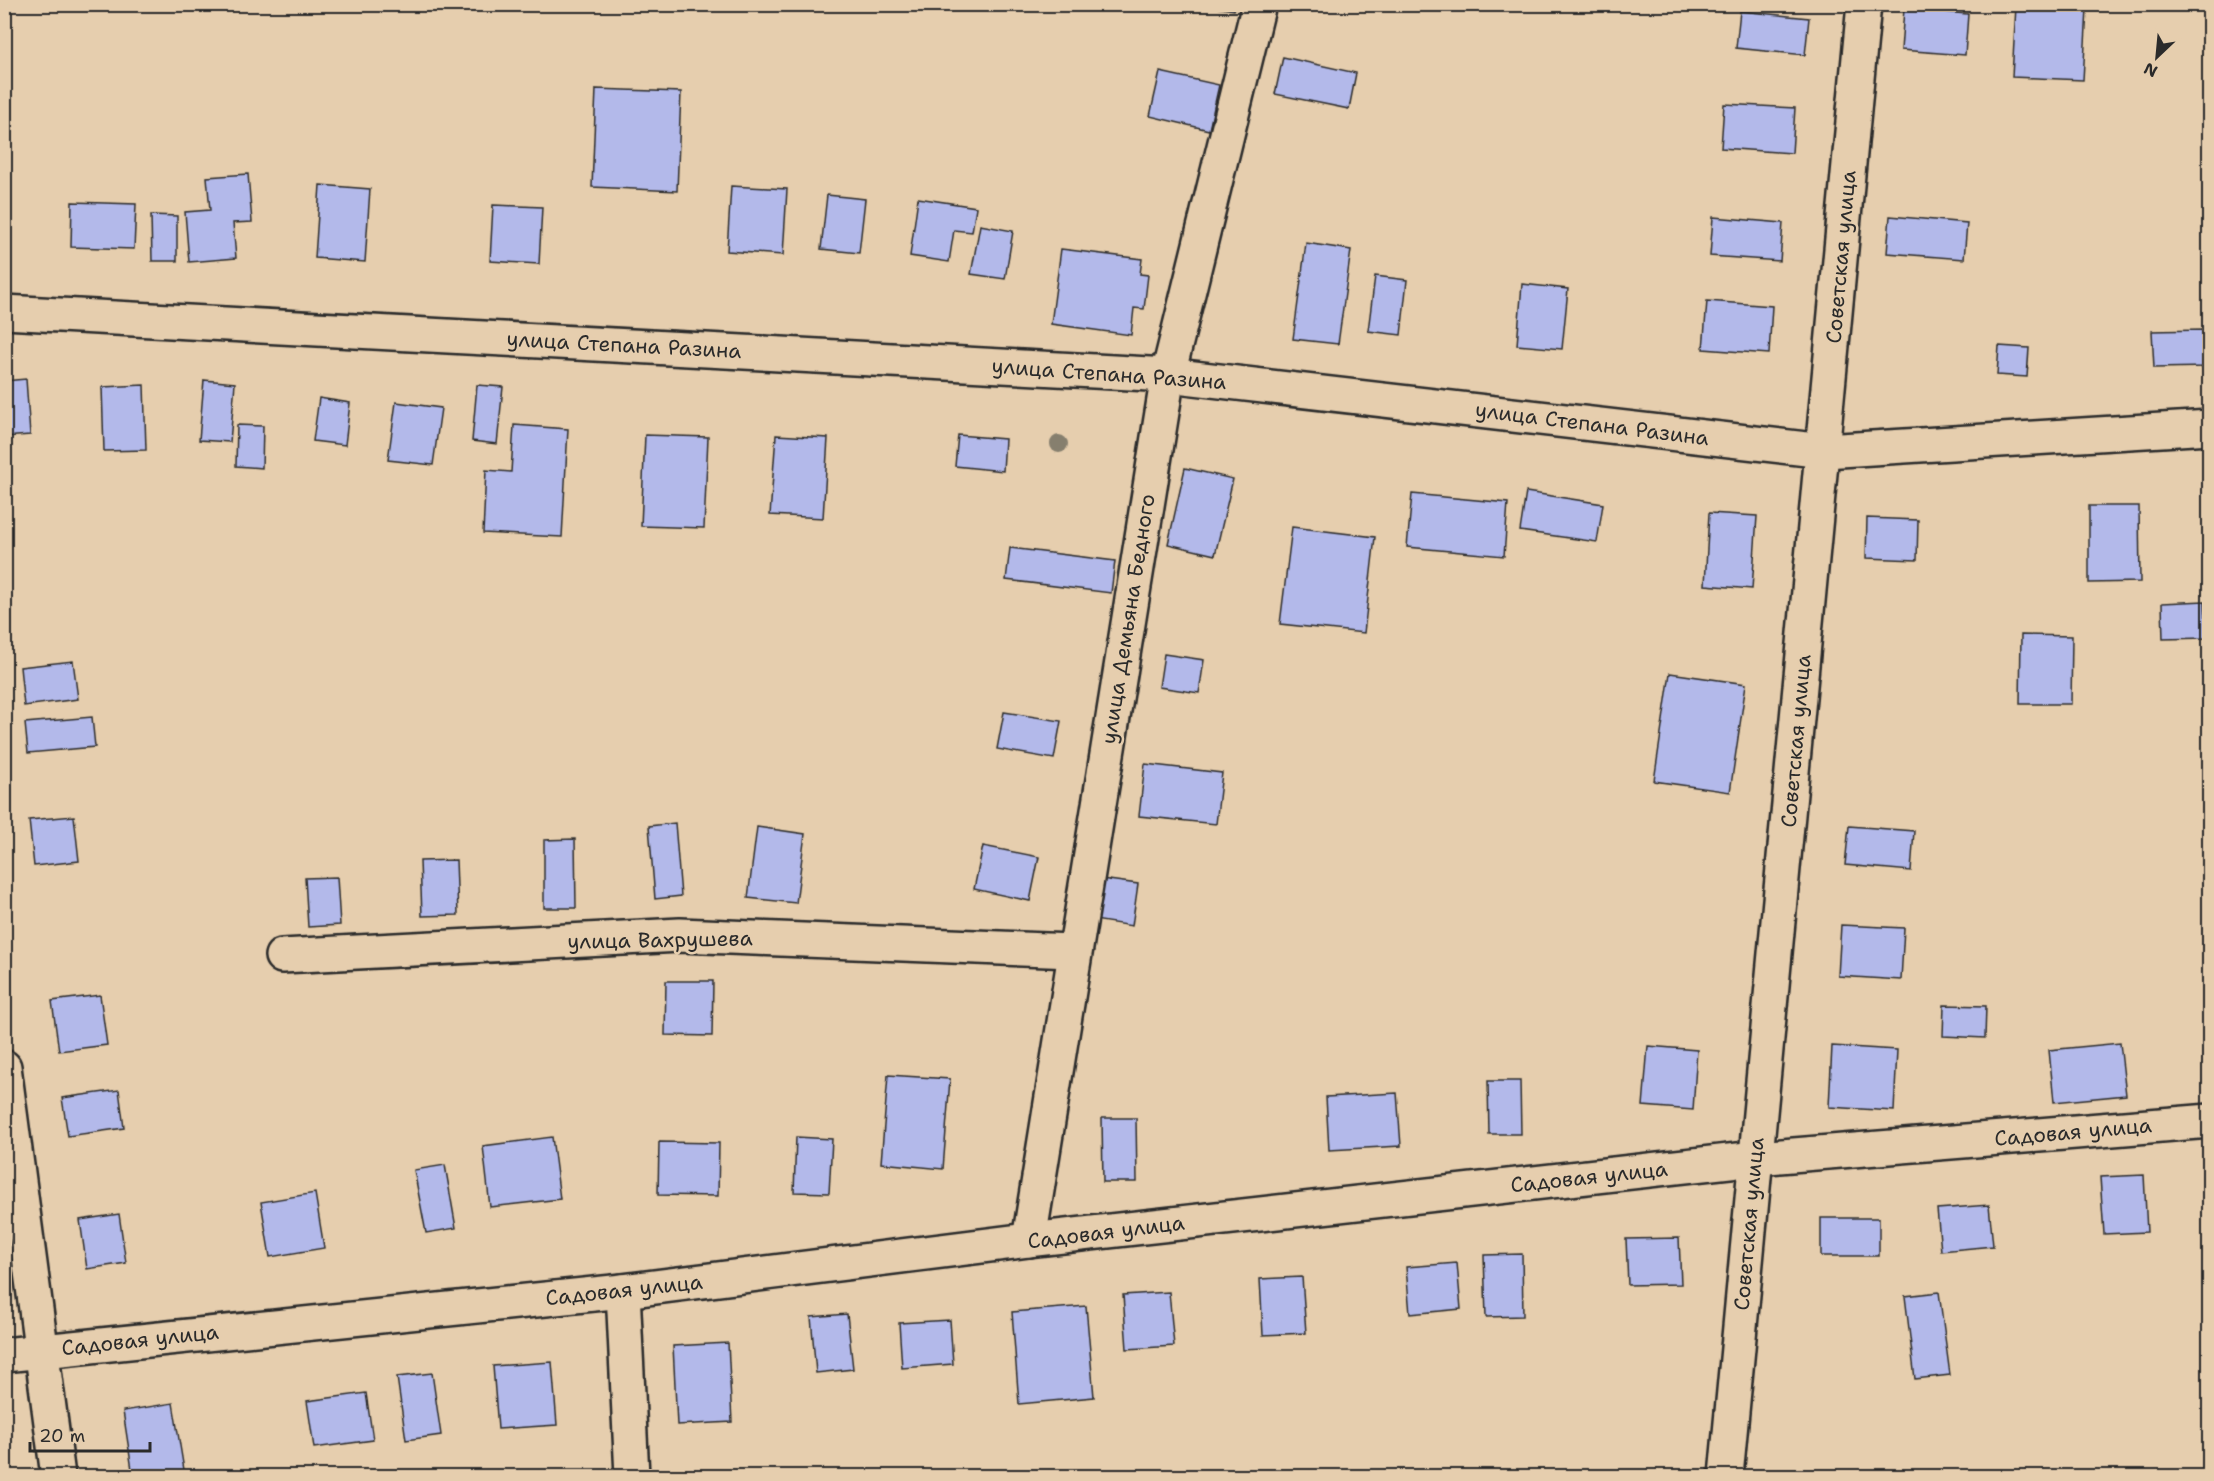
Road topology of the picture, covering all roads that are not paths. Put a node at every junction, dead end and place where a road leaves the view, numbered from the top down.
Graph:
1 (1259, 4) edge
2 (1864, 4) edge
3 (4, 312) edge
4 (1168, 375) junction
5 (2210, 428) edge
6 (1824, 451) junction
7 (1073, 951) junction
8 (282, 956) dead end
9 (4, 1067) edge
10 (2210, 1120) edge
11 (1756, 1158) junction
12 (1029, 1240) junction
13 (623, 1291) junction
14 (41, 1350) junction
15 (4, 1355) edge
16 (58, 1476) edge
17 (632, 1476) edge
18 (1726, 1476) edge

1 - 4 street, улица Демьяна Бедного
2 - 6 street, Советская улица
3 - 4 street, улица Степана Разина
4 - 6 street, улица Степана Разина
4 - 7 street, улица Демьяна Бедного
5 - 6 street, улица Степана Разина
6 - 11 street, Советская улица
7 - 8 street, улица Вахрушева
7 - 12 street, улица Демьяна Бедного
9 - 14 street
10 - 11 street, Садовая улица
11 - 12 street, Садовая улица
11 - 18 street, Советская улица
12 - 13 street, Садовая улица
13 - 14 street, Садовая улица
13 - 17 street
14 - 15 street, Садовая улица
14 - 16 street

